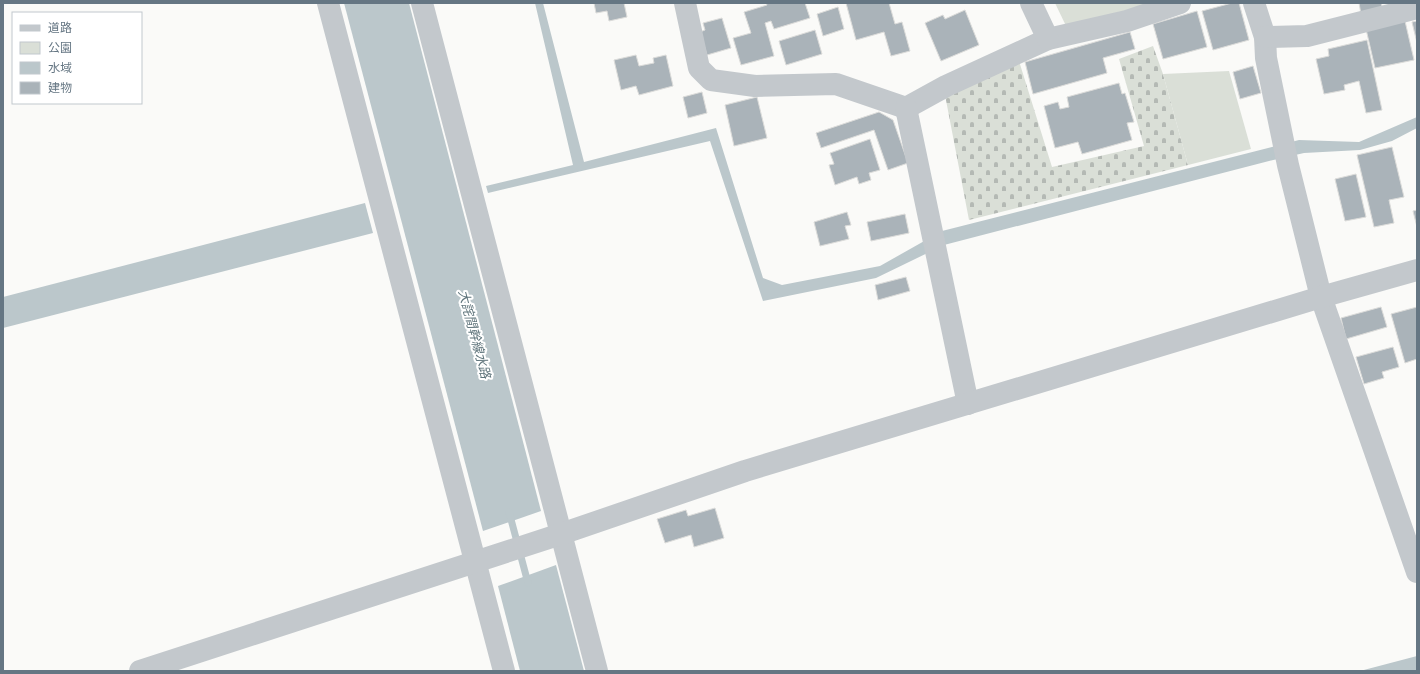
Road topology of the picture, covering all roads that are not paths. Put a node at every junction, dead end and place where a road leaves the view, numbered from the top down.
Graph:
1 (328, 3) edge
2 (422, 3) edge
3 (685, 3) edge
4 (1031, 3) edge
5 (1180, 3) edge
6 (1254, 3) edge
7 (1417, 8) edge
8 (1265, 37) junction
9 (1048, 39) junction
10 (906, 108) junction
11 (1417, 270) edge
12 (1321, 297) junction
13 (968, 404) junction
14 (561, 534) junction
15 (475, 562) junction
16 (1417, 572) edge
17 (140, 671) edge
18 (504, 671) edge
19 (597, 671) edge

1 - 15 street
2 - 14 street
3 - 10 street
4 - 9 street
5 - 9 street
6 - 8 street
7 - 8 street
8 - 12 street
9 - 10 street
10 - 13 street
11 - 12 street
12 - 13 street
12 - 16 street
13 - 14 street
14 - 15 street
14 - 19 street
15 - 17 street
15 - 18 street

